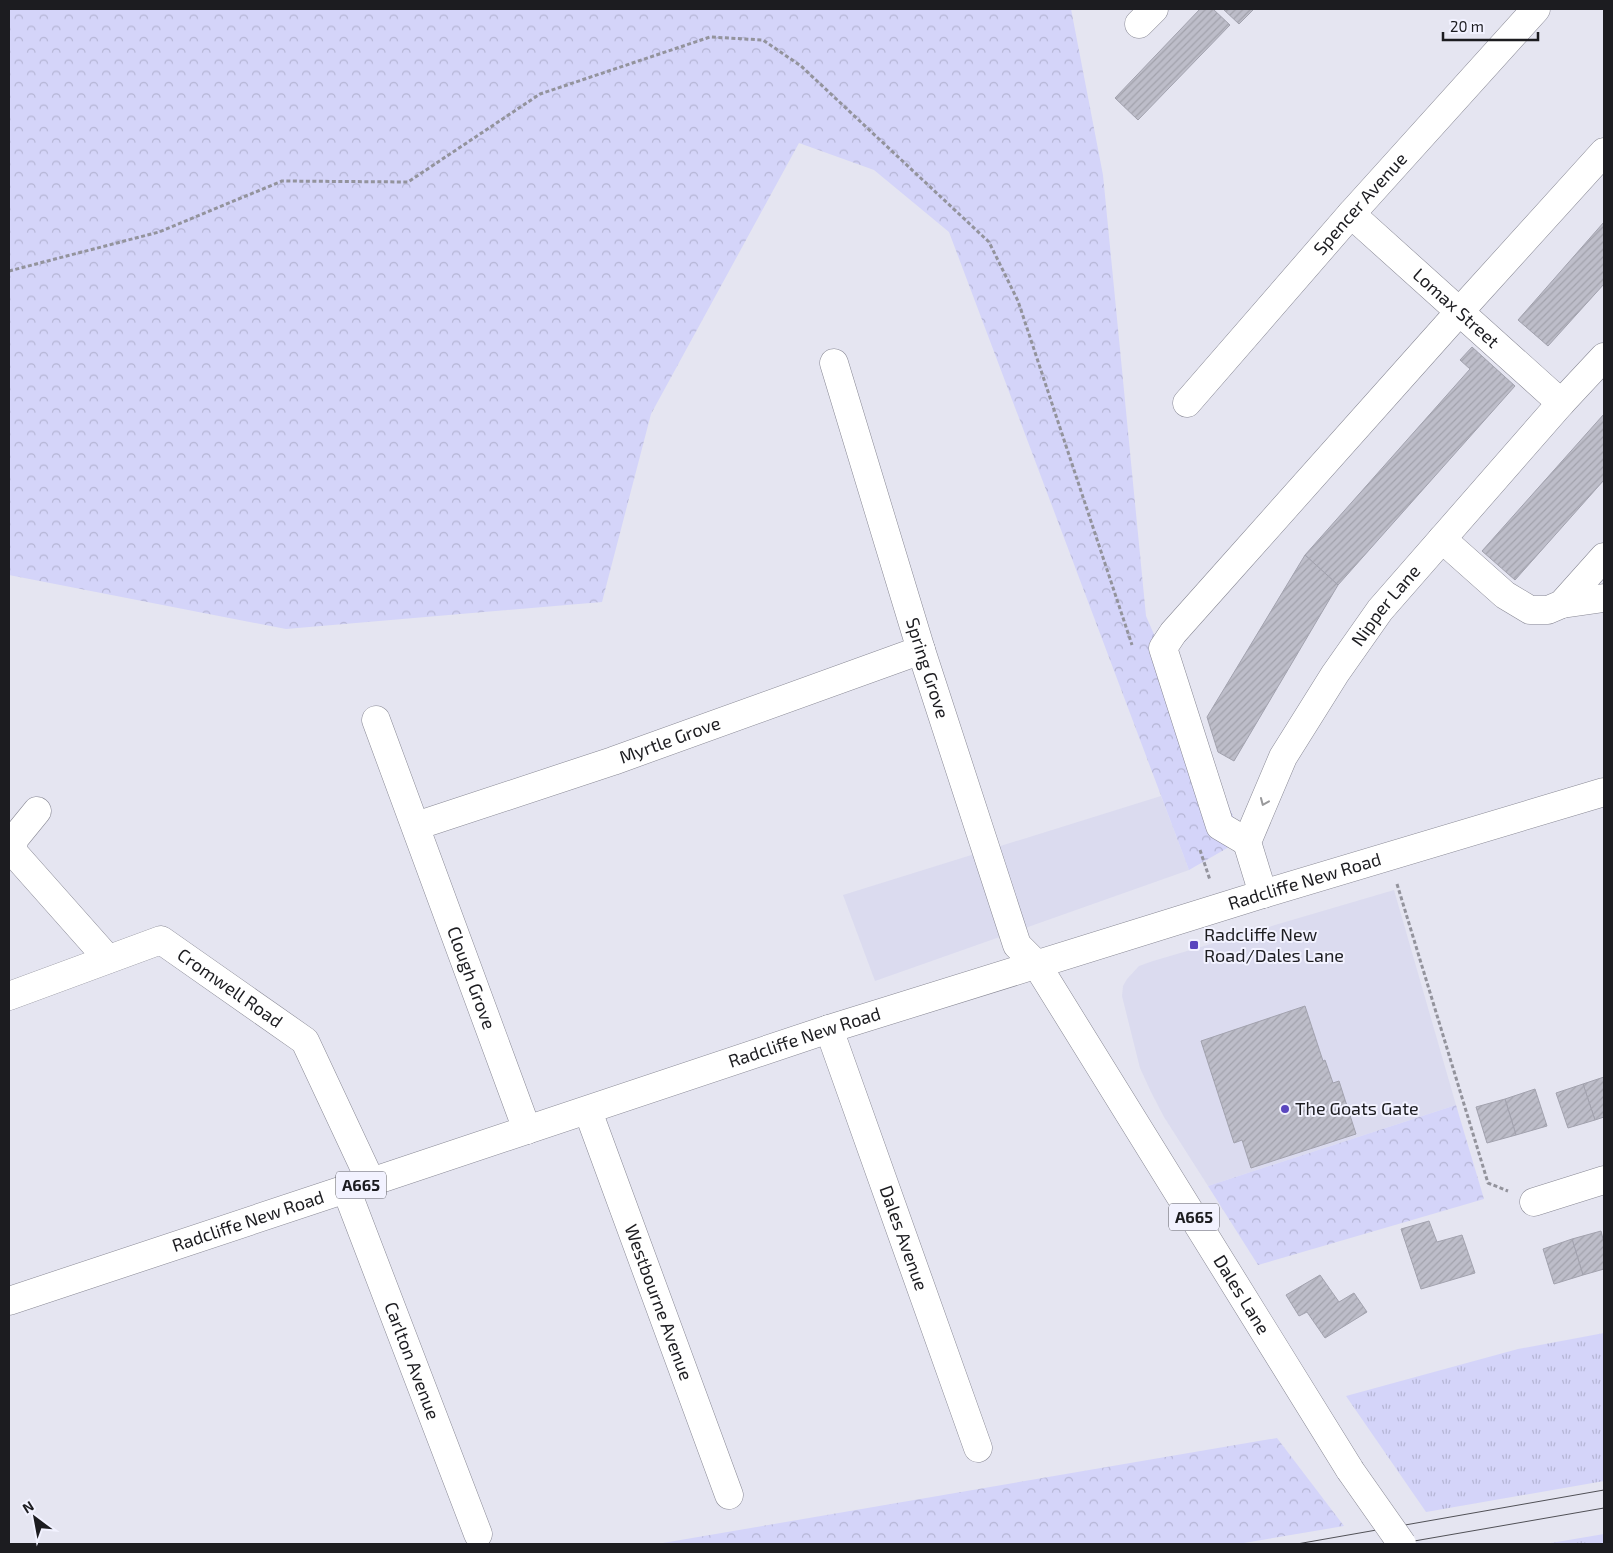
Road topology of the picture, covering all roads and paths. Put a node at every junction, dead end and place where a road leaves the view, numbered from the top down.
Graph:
1 (1536, 9) edge
2 (1604, 152) edge
3 (1351, 214) junction
4 (9, 271) edge
5 (1460, 311) junction
6 (1604, 357) edge
7 (834, 363) dead end
8 (1561, 402) junction
9 (1188, 403) dead end
10 (1442, 539) junction
11 (1604, 557) edge
12 (1604, 598) edge
13 (1562, 604) junction
14 (1133, 647) dead end
15 (920, 650) junction
16 (376, 720) dead end
17 (1604, 792) edge
18 (37, 811) dead end
19 (416, 826) junction
20 (1247, 842) junction
21 (1198, 844) dead end
22 (1389, 857) junction
23 (1263, 894) junction
24 (1220, 909) junction
25 (108, 959) junction
26 (1037, 965) junction
27 (9, 996) edge
28 (830, 1029) junction
29 (588, 1111) junction
30 (527, 1130) junction
31 (1604, 1180) edge
32 (359, 1185) junction
33 (1534, 1202) joint
34 (9, 1301) edge
35 (978, 1448) dead end
36 (729, 1495) dead end
37 (478, 1534) dead end
38 (1402, 1544) edge

1 - 3 street, Spencer Avenue
2 - 5 street
3 - 5 street, Lomax Street
3 - 9 street, Spencer Avenue
4 - 14 path
5 - 8 street, Lomax Street
5 - 20 street
6 - 8 street, Nipper Lane
7 - 15 street, Spring Grove
8 - 10 street, Nipper Lane
10 - 13 street
10 -> 20 street, Nipper Lane
11 - 13 street
12 - 13 street
15 - 19 street, Myrtle Grove
15 - 26 street, Spring Grove
16 - 19 street, Clough Grove
17 - 22 street, Radcliffe New Road
18 - 25 street
19 - 30 street, Clough Grove
20 - 23 street
21 - 24 path
22 - 23 street, Radcliffe New Road
22 - 33 path
23 - 24 street, Radcliffe New Road
24 - 26 street, Radcliffe New Road
25 - 27 street, Cromwell Road
25 - 32 street, Cromwell Road
26 - 28 street, Radcliffe New Road / A665
26 - 38 street, Dales Lane / A665, bridge
28 - 29 street, Radcliffe New Road / A665
28 - 35 street, Dales Avenue
29 - 30 street, Radcliffe New Road / A665
29 - 36 street, Westbourne Avenue
30 - 32 street, Radcliffe New Road / A665
31 - 33 street
32 - 34 street, Radcliffe New Road / A665
32 - 37 street, Carlton Avenue

